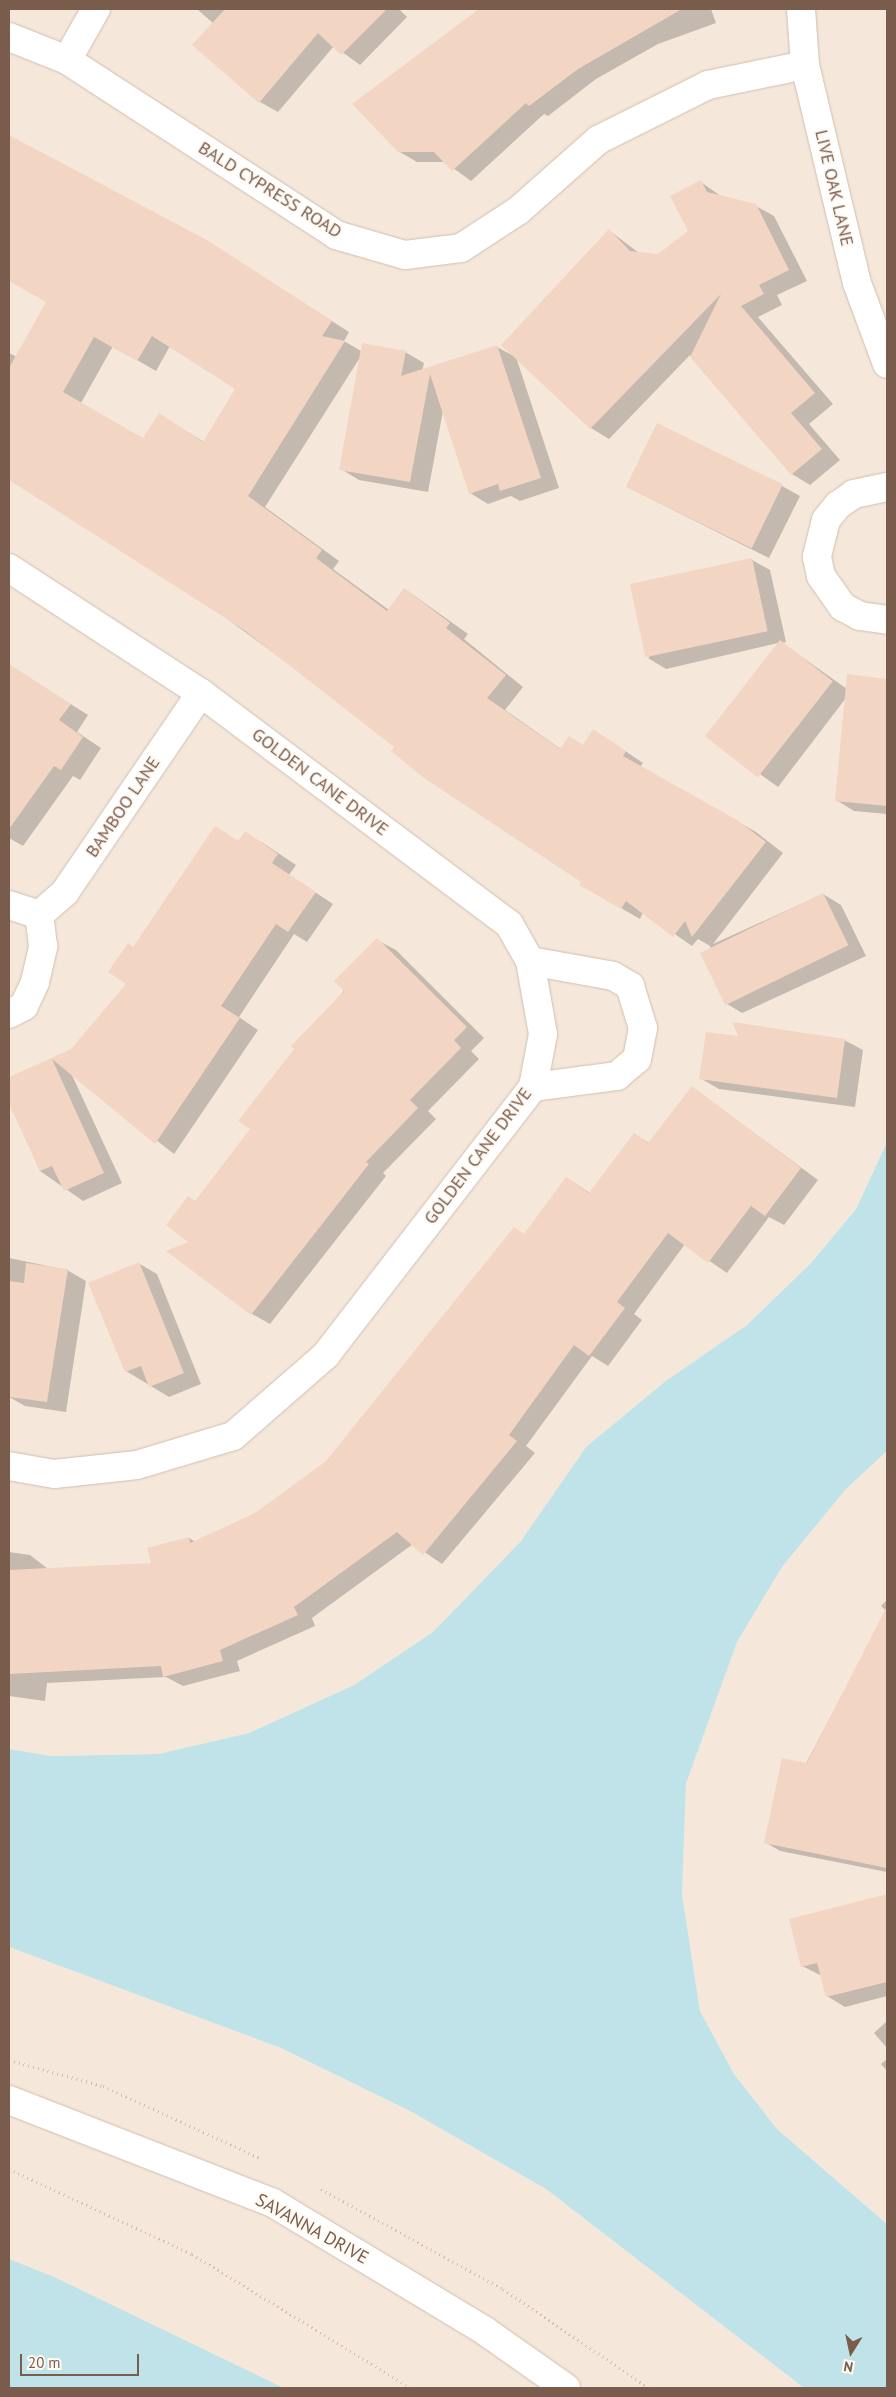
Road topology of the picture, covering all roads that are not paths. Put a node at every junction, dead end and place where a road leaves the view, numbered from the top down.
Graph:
1 (96, 9) edge
2 (801, 9) edge
3 (9, 37) edge
4 (67, 60) junction
5 (805, 65) junction
6 (887, 364) edge
7 (887, 487) edge
8 (9, 568) edge
9 (887, 620) edge
10 (201, 693) junction
11 (9, 905) edge
12 (39, 915) junction
13 (530, 961) junction
14 (9, 1014) edge
15 (533, 1087) junction
16 (9, 1466) edge
17 (9, 2100) edge
18 (566, 2388) edge

1 - 4 street
2 - 5 street, LIVE OAK LANE
3 - 4 street, BALD CYPRESS ROAD
4 - 5 street, BALD CYPRESS ROAD
5 - 6 street, LIVE OAK LANE
7 - 9 street
8 - 10 street, GOLDEN CANE DRIVE
10 - 12 street, BAMBOO LANE
10 - 13 street, GOLDEN CANE DRIVE
11 - 12 street
12 - 14 street
13 - 15 street, GOLDEN CANE DRIVE
13 - 15 street
15 - 16 street, GOLDEN CANE DRIVE
17 - 18 street, SAVANNA DRIVE

